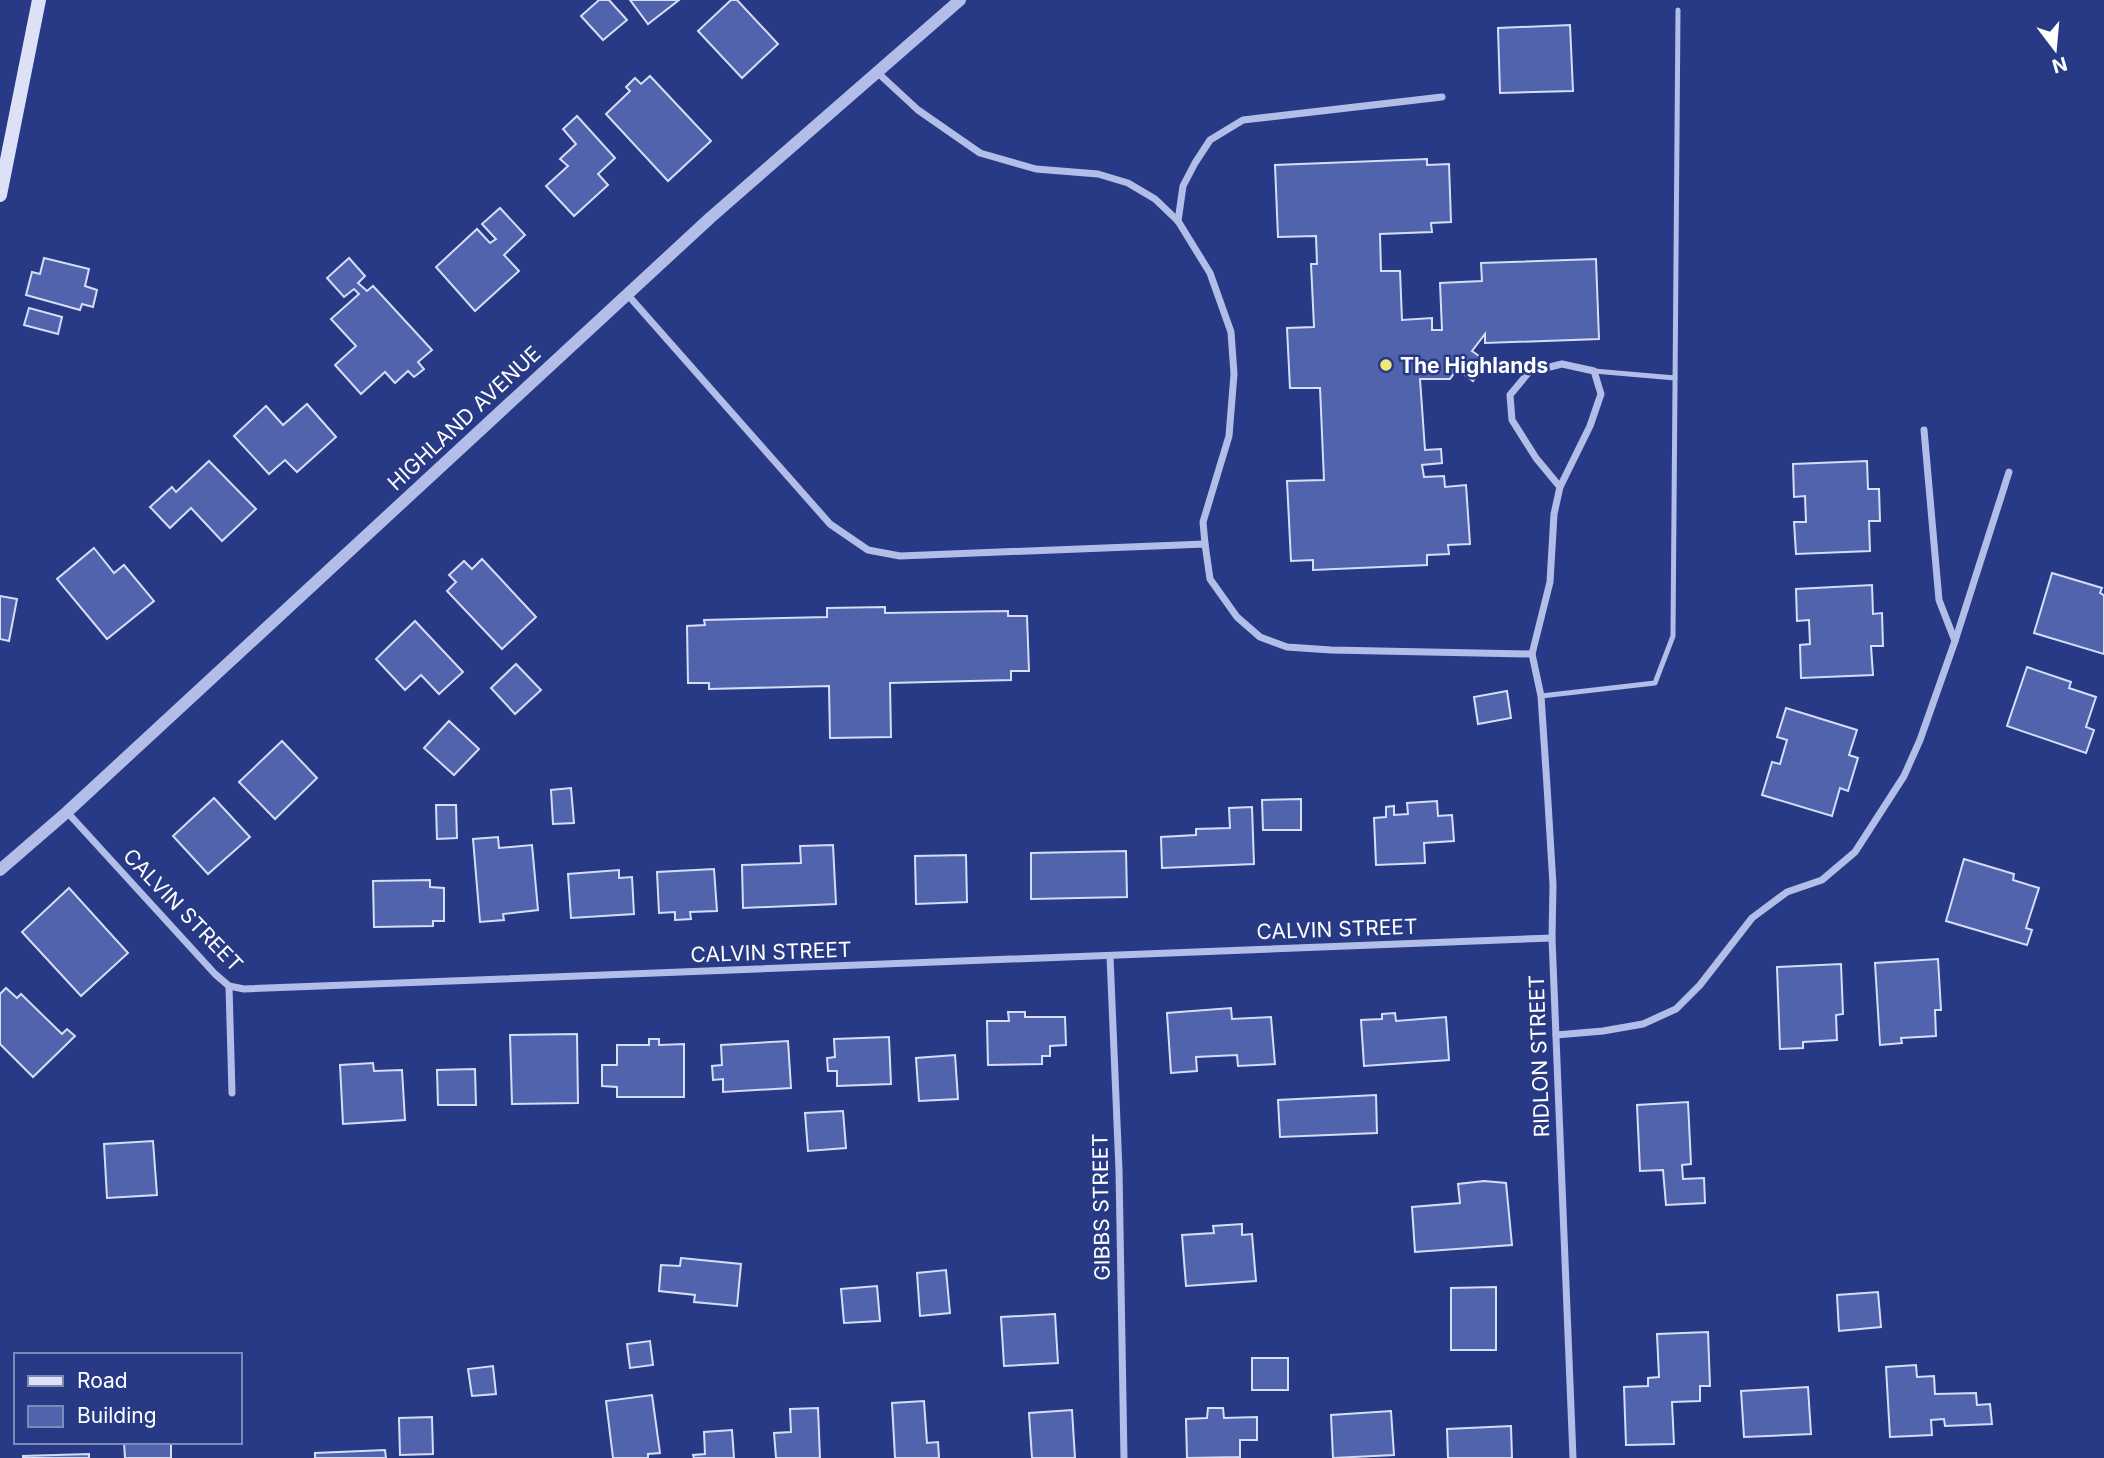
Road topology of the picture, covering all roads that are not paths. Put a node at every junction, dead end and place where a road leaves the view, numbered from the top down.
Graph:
1 (39, 0) edge
2 (960, 0) edge
3 (1678, 10) dead end
4 (878, 73) junction
5 (1442, 97) dead end
6 (0, 195) edge
7 (1178, 221) junction
8 (626, 294) junction
9 (1594, 371) junction
10 (1675, 378) junction
11 (1924, 430) dead end
12 (2009, 472) dead end
13 (1560, 487) junction
14 (1205, 544) junction
15 (1955, 642) junction
16 (1532, 654) junction
17 (1541, 696) junction
18 (67, 812) junction
19 (0, 870) edge
20 (1552, 938) junction
21 (1110, 956) junction
22 (229, 986) junction
23 (1556, 1035) junction
24 (232, 1093) dead end
25 (1124, 1458) edge
26 (1573, 1458) edge

1 - 6 main road
2 - 4 street, HIGHLAND AVENUE
3 - 10 lane
4 - 7 street
4 - 8 street, HIGHLAND AVENUE
5 - 7 street
7 - 14 street
8 - 14 street
8 - 18 street, HIGHLAND AVENUE
9 - 10 lane
9 - 13 street
9 - 13 street
10 - 17 lane
11 - 15 street
12 - 15 street
13 - 16 street
14 - 16 street
15 - 23 street
16 - 17 street, RIDLON STREET
17 - 20 street, RIDLON STREET
18 - 19 street, HIGHLAND AVENUE
18 - 22 street, CALVIN STREET
20 - 21 street, CALVIN STREET
20 - 23 street, RIDLON STREET
21 - 22 street, CALVIN STREET
21 - 25 street, GIBBS STREET
22 - 24 street
23 - 26 street, RIDLON STREET

